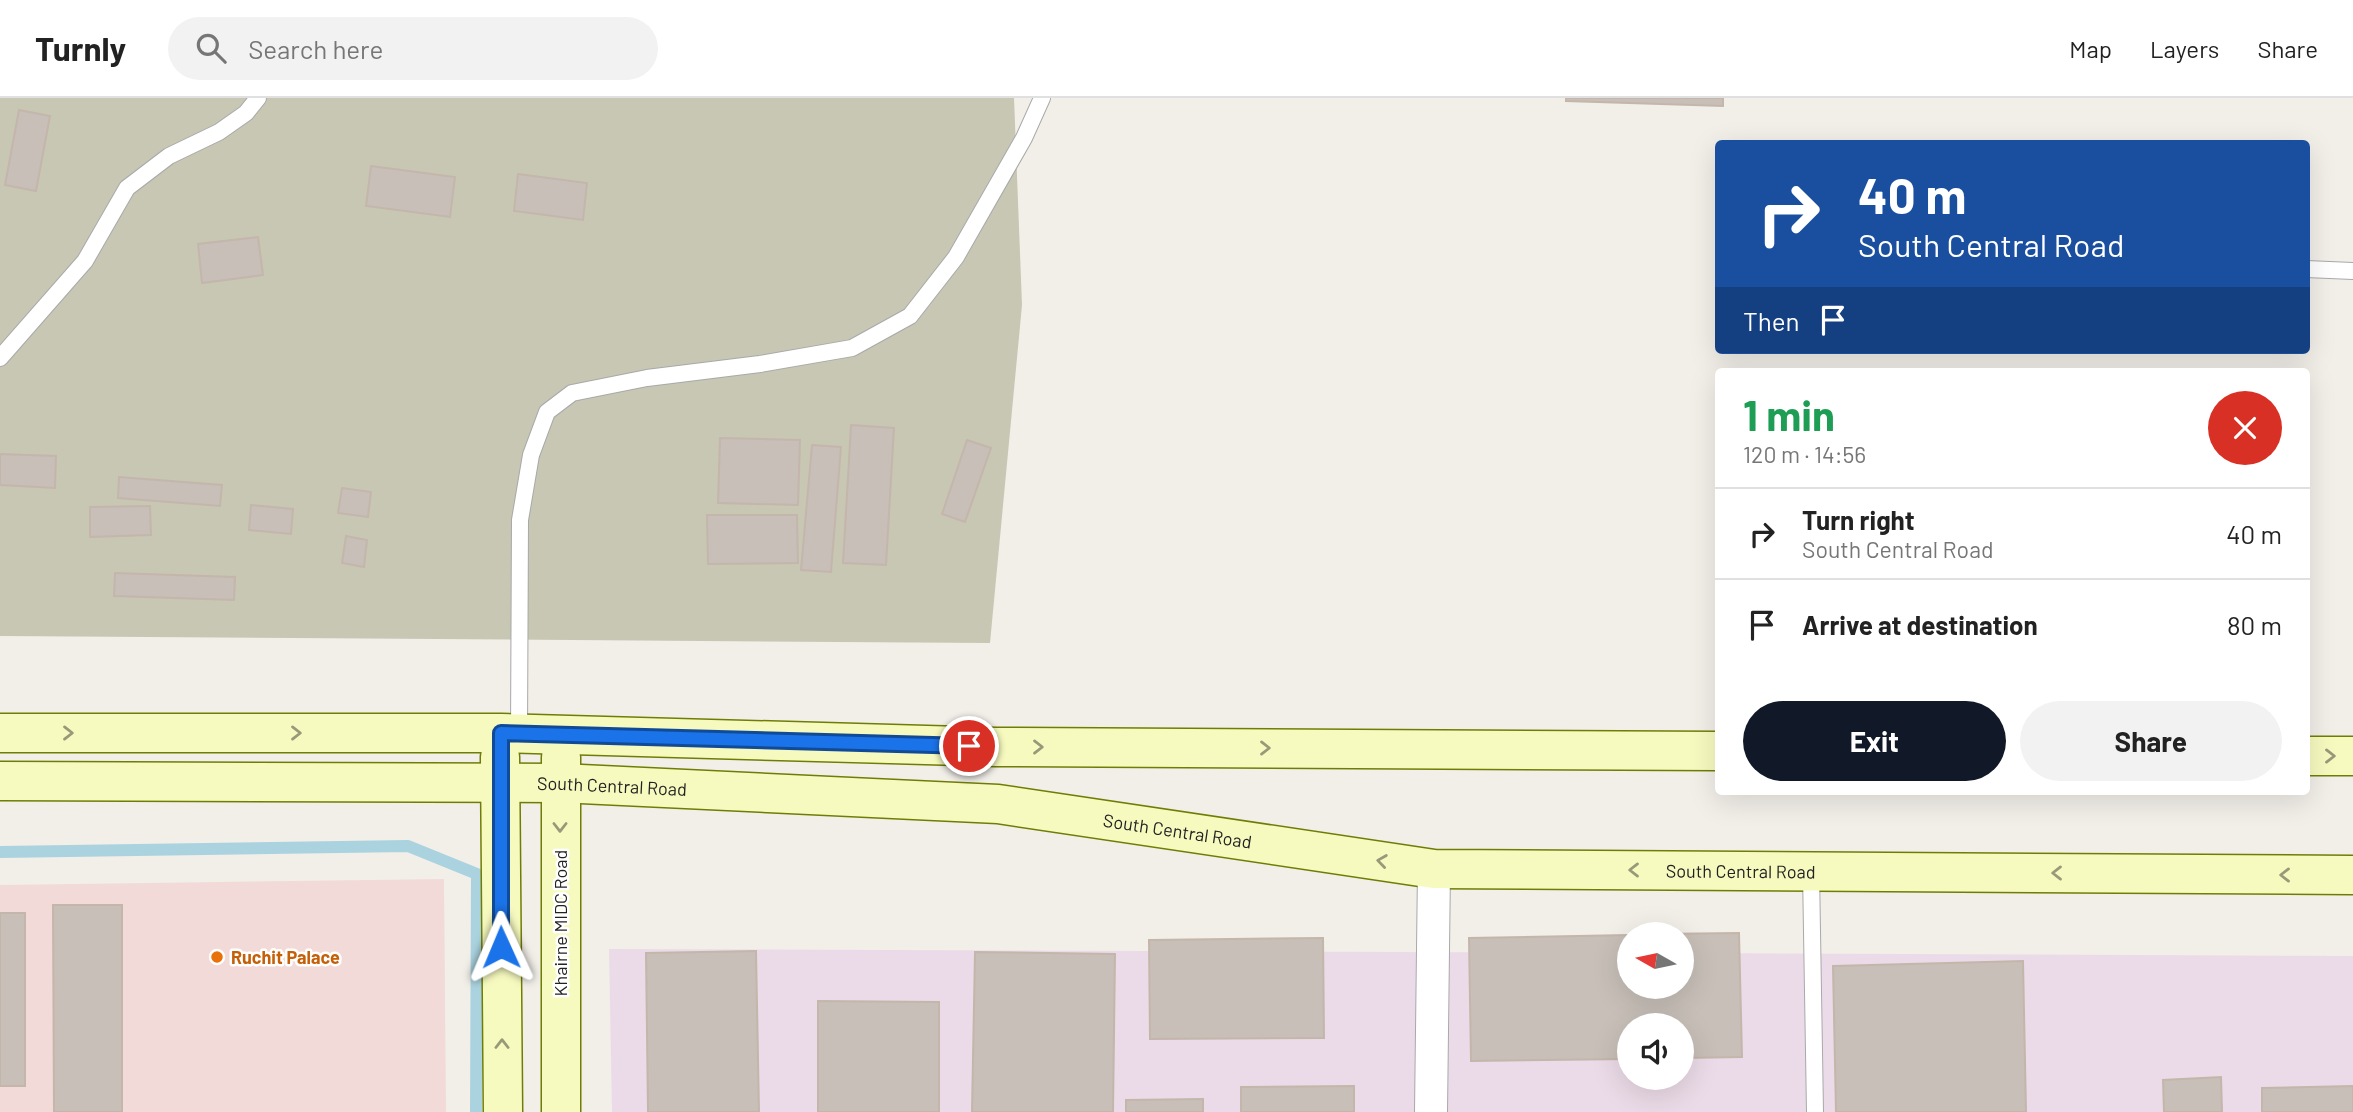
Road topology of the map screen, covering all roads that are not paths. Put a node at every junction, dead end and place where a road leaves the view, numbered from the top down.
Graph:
1 (258, 98) edge
2 (1042, 98) edge
3 (2310, 270) edge
4 (2353, 271) edge
5 (0, 358) edge
6 (0, 733) edge
7 (510, 733) junction
8 (561, 734) junction
9 (1715, 751) edge
10 (2310, 755) edge
11 (2353, 756) edge
12 (0, 781) edge
13 (500, 782) junction
14 (560, 783) junction
15 (1434, 869) junction
16 (1811, 871) junction
17 (2353, 875) edge
18 (502, 1112) edge
19 (561, 1112) edge
20 (1432, 1112) edge
21 (1815, 1112) edge

1 - 5 lane
2 - 7 lane
3 - 4 lane
6 -> 7 main road
7 - 8 main road
7 - 13 main road
8 -> 9 main road
8 - 14 main road, Khairne MIDC Road
10 -> 11 main road
12 - 13 main road, South Central Road
13 - 14 main road, South Central Road
18 -> 13 main road
15 -> 14 main road, South Central Road
14 -> 19 main road, Khairne MIDC Road
16 -> 15 main road, South Central Road
15 - 20 street
17 -> 16 main road, South Central Road
16 - 21 lane

